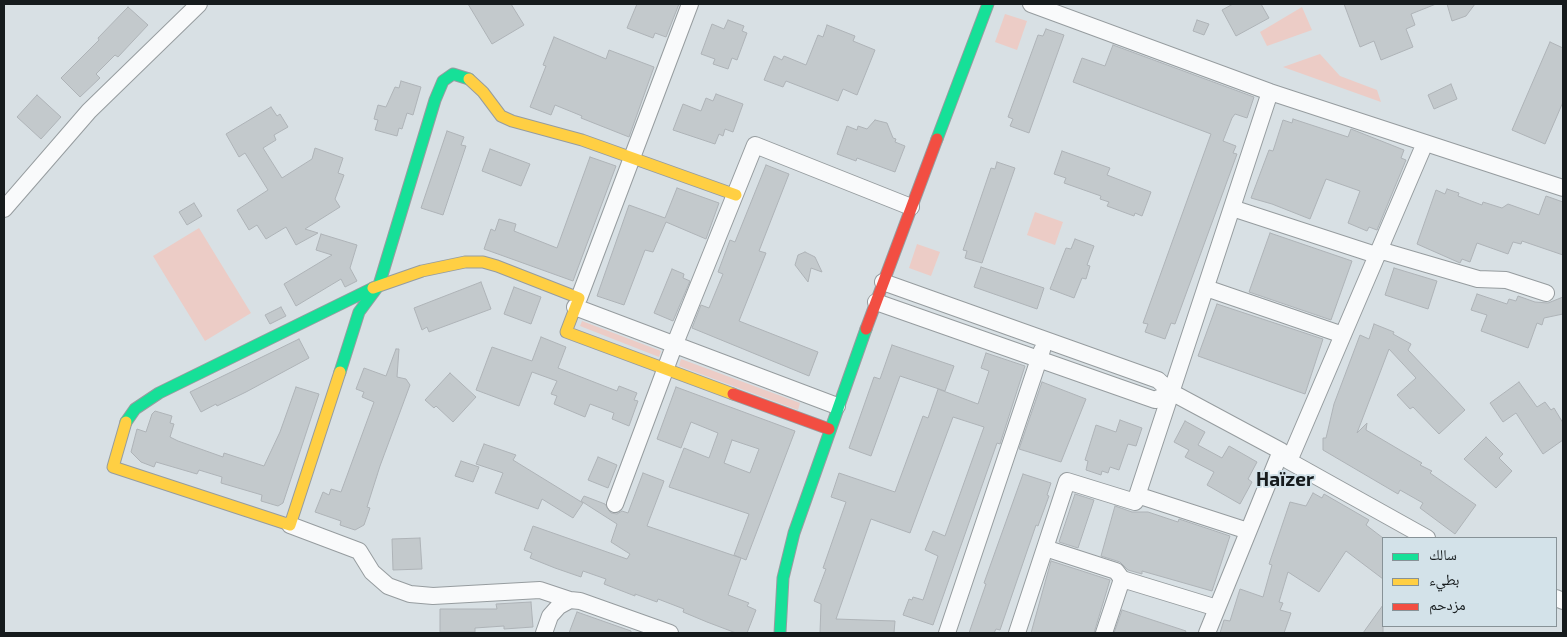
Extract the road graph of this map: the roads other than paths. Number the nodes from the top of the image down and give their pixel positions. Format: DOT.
graph roads {
  1 [pos="200,4"];
  2 [pos="690,4"];
  3 [pos="988,4"];
  4 [pos="1031,4"];
  5 [pos="1270,92"];
  6 [pos="1425,143"];
  7 [pos="634,158"];
  8 [pos="1563,188"];
  9 [pos="736,195"];
  10 [pos="911,207"];
  11 [pos="1232,208"];
  12 [pos="4,209"];
  13 [pos="1378,252"];
  14 [pos="883,282"];
  15 [pos="380,285"];
  16 [pos="1206,288"];
  17 [pos="1546,293"];
  18 [pos="876,302"];
  19 [pos="577,303"];
  20 [pos="1343,335"];
  21 [pos="1045,340"];
  22 [pos="674,346"];
  23 [pos="1038,359"];
  24 [pos="667,369"];
  25 [pos="1171,392"];
  26 [pos="838,406"];
  27 [pos="829,429"];
  28 [pos="1285,456"];
  29 [pos="1137,495"];
  30 [pos="615,504"];
  31 [pos="290,525"];
  32 [pos="1248,531"];
  33 [pos="1425,537"];
  34 [pos="1045,548"];
  35 [pos="1122,579"];
  36 [pos="570,600"];
  37 [pos="1217,608"];
  38 [pos="544,633"];
  39 [pos="670,633"];
  40 [pos="780,633"];
  41 [pos="947,633"];
  42 [pos="1017,633"];
  43 [pos="1104,633"];
  44 [pos="1207,633"];
  1 -- 12 [label="street"];
  2 -- 7 [label="street"];
  3 -- 10 [label="street"];
  4 -- 5 [label="street"];
  5 -- 6 [label="street"];
  5 -- 11 [label="street"];
  6 -- 8 [label="street"];
  6 -- 13 [label="street"];
  7 -- 9 [label="street"];
  7 -- 15 [label="street"];
  7 -- 19 [label="street"];
  9 -- 10 [label="street"];
  9 -- 22 [label="street"];
  10 -- 14 [label="street"];
  11 -- 13 [label="street"];
  11 -- 16 [label="street"];
  13 -- 17 [label="street"];
  13 -- 20 [label="street"];
  14 -- 18 [label="street"];
  14 -- 21 [label="street"];
  15 -- 19 [label="street"];
  15 -- 31 [label="street"];
  15 -- 31 [label="street"];
  16 -- 20 [label="street"];
  16 -- 25 [label="street"];
  18 -- 23 [label="street"];
  18 -- 26 [label="street"];
  19 -- 22 [label="street"];
  19 -- 24 [label="street"];
  20 -- 28 [label="street"];
  21 -- 23 [label="street"];
  21 -- 25 [label="street"];
  22 -- 24 [label="street"];
  22 -- 26 [label="street"];
  23 -- 25 [label="street"];
  23 -- 41 [label="street"];
  24 -- 27 [label="street"];
  24 -- 30 [label="street"];
  25 -- 28 [label="street"];
  25 -- 29 [label="street"];
  26 -- 27 [label="street"];
  27 -- 40 [label="street"];
  28 -- 32 [label="street"];
  28 -- 33 [label="street"];
  29 -- 32 [label="street"];
  29 -- 34 [label="street"];
  31 -- 36 [label="street"];
  32 -- 37 [label="street"];
  34 -- 35 [label="street"];
  34 -- 42 [label="street"];
  35 -- 37 [label="street"];
  35 -- 43 [label="street"];
  36 -- 38 [label="street"];
  36 -- 39 [label="street"];
  37 -- 44 [label="street"];
}
